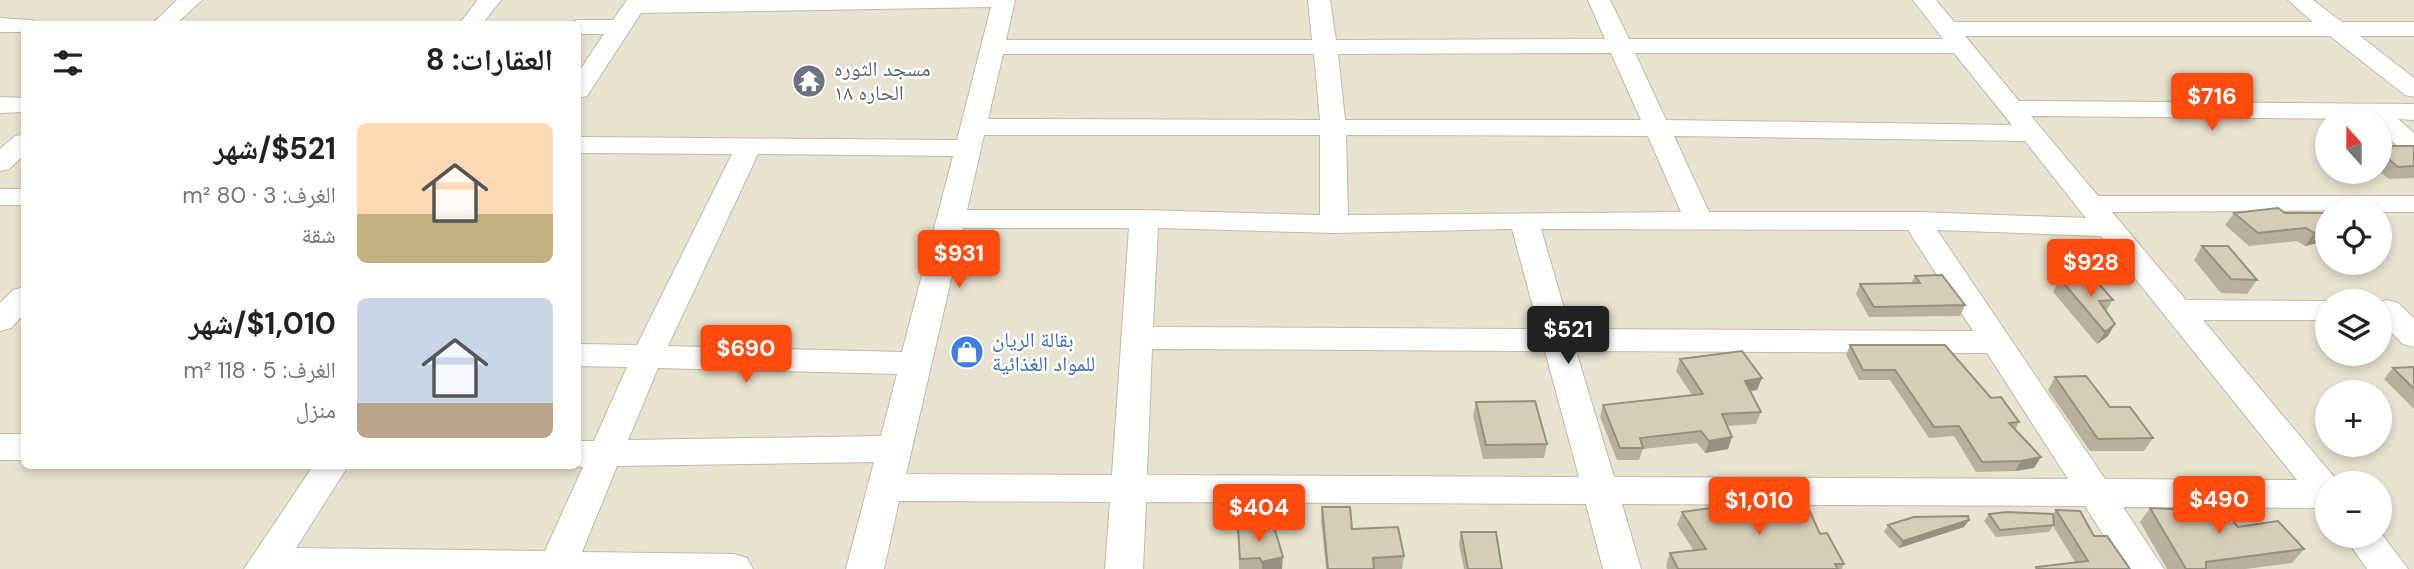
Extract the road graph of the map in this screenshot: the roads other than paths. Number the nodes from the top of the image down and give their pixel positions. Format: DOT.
graph roads {
  1 [pos="191,0"];
  2 [pos="490,0"];
  3 [pos="1004,0"];
  4 [pos="1319,0"];
  5 [pos="1599,0"];
  6 [pos="1924,0"];
  7 [pos="2300,0"];
  8 [pos="807,2"];
  9 [pos="636,3"];
  10 [pos="166,21"];
  11 [pos="472,21"];
  12 [pos="0,25"];
  13 [pos="21,25"];
  14 [pos="581,26"];
  15 [pos="620,27"];
  16 [pos="2414,29"];
  17 [pos="2337,30"];
  18 [pos="1953,37"];
  19 [pos="1619,45"];
  20 [pos="1325,46"];
  21 [pos="992,47"];
  22 [pos="581,86"];
  23 [pos="2414,90"];
  24 [pos="0,105"];
  25 [pos="21,105"];
  26 [pos="2010,108"];
  27 [pos="2315,111"];
  28 [pos="2392,112"];
  29 [pos="2414,112"];
  30 [pos="1334,127"];
  31 [pos="1657,128"];
  32 [pos="2392,128"];
  33 [pos="2030,133"];
  34 [pos="970,137"];
  35 [pos="21,145"];
  36 [pos="581,145"];
  37 [pos="749,146"];
  38 [pos="2414,146"];
  39 [pos="0,163"];
  40 [pos="0,197"];
  41 [pos="21,197"];
  42 [pos="2414,204"];
  43 [pos="2101,215"];
  44 [pos="950,219"];
  45 [pos="1144,219"];
  46 [pos="1524,220"];
  47 [pos="1699,220"];
  48 [pos="1917,221"];
  49 [pos="1334,224"];
  50 [pos="2179,310"];
  51 [pos="2315,310"];
  52 [pos="2394,310"];
  53 [pos="2414,336"];
  54 [pos="1138,338"];
  55 [pos="1558,340"];
  56 [pos="1998,342"];
  57 [pos="581,355"];
  58 [pos="647,357"];
  59 [pos="916,363"];
  60 [pos="0,446"];
  61 [pos="21,447"];
  62 [pos="895,449"];
  63 [pos="592,454"];
  64 [pos="329,469"];
  65 [pos="2315,478"];
  66 [pos="885,487"];
  67 [pos="1129,488"];
  68 [pos="1600,490"];
  69 [pos="2095,492"];
  70 [pos="2315,494"];
  71 [pos="2372,548"];
  72 [pos="265,566"];
  73 [pos="557,568"];
  74 [pos="734,569"];
  75 [pos="865,569"];
  76 [pos="1124,569"];
  77 [pos="1622,569"];
  78 [pos="2145,569"];
  79 [pos="2389,569"];
  1 -- 10 [label="street"];
  2 -- 11 [label="street"];
  3 -- 8 [label="street"];
  3 -- 21 [label="street"];
  4 -- 20 [label="street"];
  5 -- 19 [label="street"];
  6 -- 18 [label="street"];
  7 -- 17 [label="street"];
  8 -- 9 [label="street"];
  9 -- 15 [label="street"];
  12 -- 13 [label="street"];
  14 -- 15 [label="street"];
  15 -- 22 [label="street"];
  16 -- 17 [label="street"];
  17 -- 18 [label="street"];
  17 -- 23 [label="street"];
  18 -- 19 [label="street"];
  18 -- 26 [label="street"];
  19 -- 20 [label="street"];
  19 -- 31 [label="street"];
  20 -- 21 [label="street"];
  20 -- 30 [label="street"];
  21 -- 34 [label="street"];
  24 -- 25 [label="street"];
  26 -- 27 [label="street"];
  26 -- 33 [label="street"];
  28 -- 29 [label="street"];
  30 -- 31 [label="street"];
  30 -- 34 [label="street"];
  30 -- 49 [label="street"];
  31 -- 33 [label="street"];
  31 -- 47 [label="street"];
  32 -- 38 [label="street"];
  33 -- 43 [label="street"];
  34 -- 37 [label="street"];
  34 -- 44 [label="street"];
  35 -- 39 [label="street"];
  36 -- 37 [label="street"];
  37 -- 58 [label="street"];
  40 -- 41 [label="street"];
  42 -- 43 [label="street"];
  43 -- 48 [label="street"];
  43 -- 50 [label="street"];
  44 -- 45 [label="street"];
  44 -- 59 [label="street"];
  45 -- 49 [label="street"];
  45 -- 54 [label="street"];
  46 -- 47 [label="street"];
  46 -- 49 [label="street"];
  46 -- 55 [label="street"];
  47 -- 48 [label="street"];
  48 -- 56 [label="street"];
  50 -- 51 [label="street"];
  50 -- 65 [label="street"];
  52 -- 53 [label="street"];
  54 -- 55 [label="street"];
  54 -- 67 [label="street"];
  55 -- 56 [label="street"];
  55 -- 68 [label="street"];
  56 -- 69 [label="street"];
  57 -- 58 [label="street"];
  58 -- 59 [label="street"];
  58 -- 63 [label="street"];
  59 -- 62 [label="street"];
  60 -- 61 [label="street"];
  62 -- 63 [label="street"];
  62 -- 66 [label="street"];
  63 -- 73 [label="street"];
  64 -- 72 [label="street"];
  66 -- 67 [label="street"];
  66 -- 75 [label="street"];
  67 -- 68 [label="street"];
  67 -- 76 [label="street"];
  68 -- 69 [label="street"];
  68 -- 77 [label="street"];
  69 -- 70 [label="street"];
  69 -- 78 [label="street"];
  71 -- 79 [label="street"];
  72 -- 73 [label="street"];
  73 -- 74 [label="street"];
}
